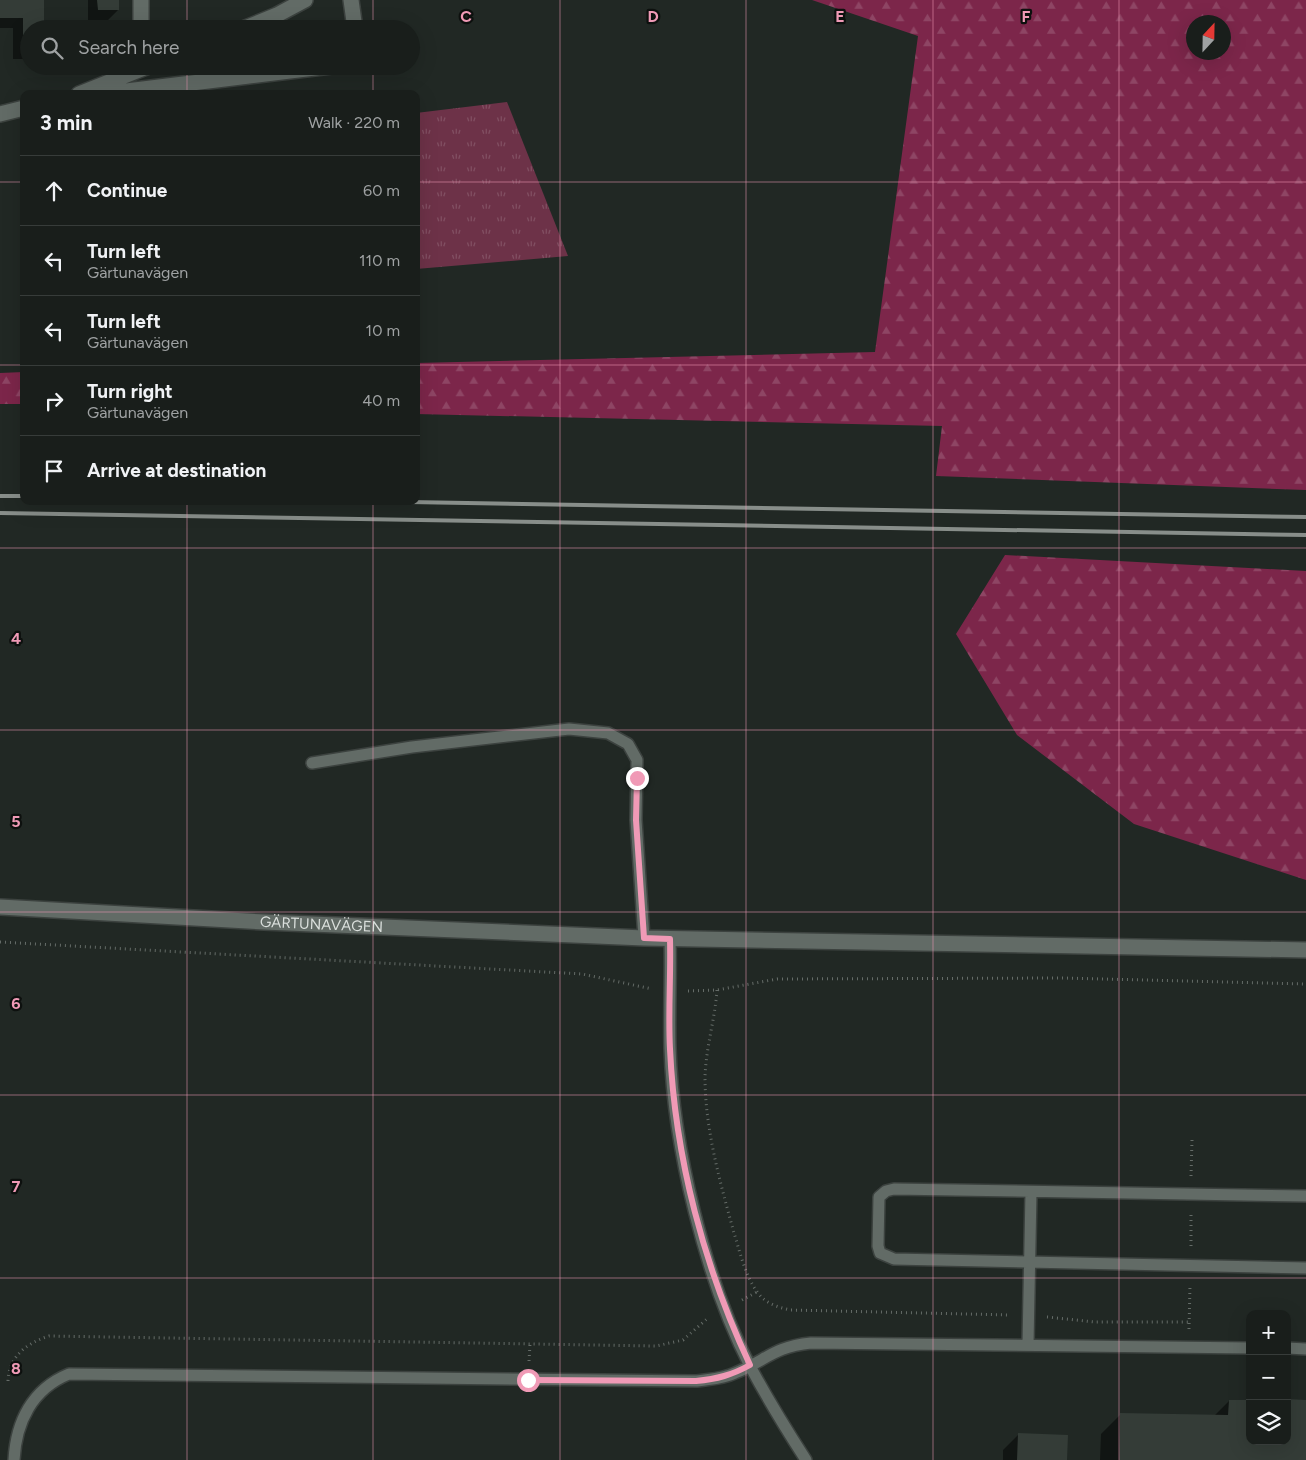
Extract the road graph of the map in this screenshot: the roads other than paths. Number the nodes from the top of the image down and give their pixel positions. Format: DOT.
graph roads {
  1 [pos="141,0"];
  2 [pos="305,0"];
  3 [pos="351,0"];
  4 [pos="141,20"];
  5 [pos="281,20"];
  6 [pos="354,20"];
  7 [pos="125,75"];
  8 [pos="252,75"];
  9 [pos="89,90"];
  10 [pos="134,90"];
  11 [pos="20,109"];
  12 [pos="0,114"];
  13 [pos="312,763"];
  14 [pos="0,907"];
  15 [pos="644,938"];
  16 [pos="670,939"];
  17 [pos="1306,950"];
  18 [pos="1032,1192"];
  19 [pos="1306,1196"];
  20 [pos="1030,1262"];
  21 [pos="1306,1268"];
  22 [pos="1028,1344"];
  23 [pos="1246,1348"];
  24 [pos="1291,1348"];
  25 [pos="1306,1348"];
  26 [pos="750,1365"];
  27 [pos="14,1460"];
  28 [pos="806,1460"];
  1 -- 4 [label="street"];
  2 -- 5 [label="street"];
  3 -- 6 [label="street"];
  7 -- 9 [label="street"];
  8 -- 10 [label="street"];
  11 -- 12 [label="street"];
  13 -- 15 [label="lane"];
  14 -- 15 [label="street, GÄRTUNAVÄGEN"];
  15 -- 16 [label="street, GÄRTUNAVÄGEN"];
  16 -- 17 [label="street, GÄRTUNAVÄGEN"];
  16 -- 26 [label="lane"];
  18 -- 19 [label="lane"];
  18 -- 20 [label="lane"];
  18 -- 20 [label="lane"];
  20 -- 21 [label="lane"];
  20 -- 22 [label="lane"];
  22 -- 23 [label="lane"];
  22 -- 26 [label="lane"];
  24 -- 25 [label="lane"];
  26 -- 27 [label="lane"];
  26 -- 28 [label="lane"];
}
